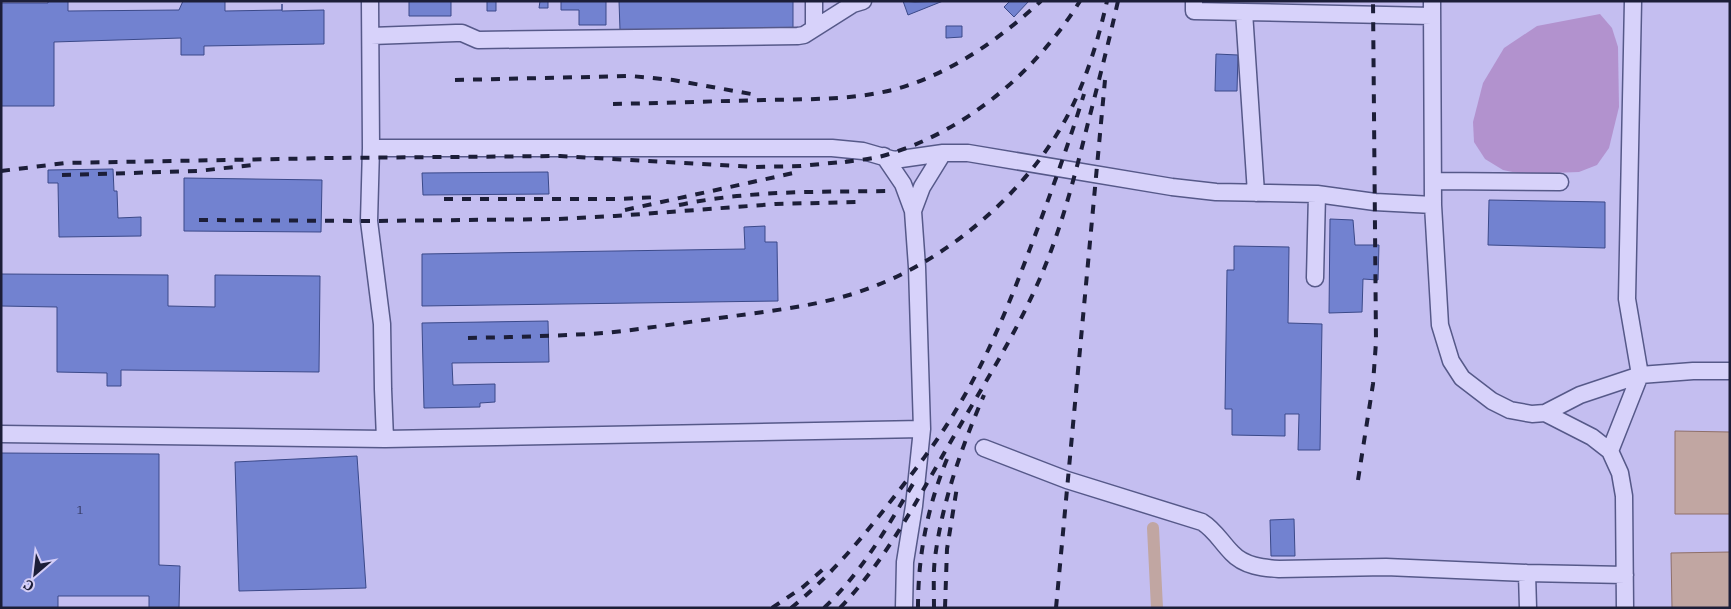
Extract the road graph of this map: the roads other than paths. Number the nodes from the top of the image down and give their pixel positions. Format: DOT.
graph roads {
  1 [pos="370,1"];
  2 [pos="814,1"];
  3 [pos="863,1"];
  4 [pos="1194,1"];
  5 [pos="1633,1"];
  6 [pos="1432,8"];
  7 [pos="1244,12"];
  8 [pos="814,27"];
  9 [pos="371,36"];
  10 [pos="371,148"];
  11 [pos="943,153"];
  12 [pos="884,156"];
  13 [pos="1434,181"];
  14 [pos="1560,182"];
  15 [pos="1256,193"];
  16 [pos="1317,194"];
  17 [pos="1433,205"];
  18 [pos="913,211"];
  19 [pos="1314,278"];
  20 [pos="1730,371"];
  21 [pos="1640,375"];
  22 [pos="1545,413"];
  23 [pos="922,429"];
  24 [pos="1,434"];
  25 [pos="385,439"];
  26 [pos="984,448"];
  27 [pos="1610,450"];
  28 [pos="1527,574"];
  29 [pos="1625,575"];
  30 [pos="904,608"];
  31 [pos="1528,608"];
  32 [pos="1625,608"];
  1 -- 9 [label="lane"];
  2 -- 8 [label="lane"];
  3 -- 8 [label="lane"];
  4 -- 7 [label="lane"];
  5 -- 21 [label="lane"];
  6 -- 7 [label="lane"];
  6 -- 13 [label="lane"];
  7 -- 15 [label="lane"];
  8 -- 9 [label="lane"];
  9 -- 10 [label="lane"];
  10 -- 12 [label="lane"];
  10 -- 25 [label="lane"];
  11 -- 12 [label="lane"];
  11 -- 15 [label="lane"];
  11 -- 18 [label="lane"];
  12 -- 18 [label="lane"];
  13 -- 14 [label="lane"];
  13 -- 17 [label="lane"];
  15 -- 16 [label="lane"];
  16 -- 17 [label="lane"];
  16 -- 19 [label="lane"];
  17 -- 22 [label="lane"];
  18 -- 23 [label="lane"];
  20 -- 21 [label="lane"];
  21 -- 22 [label="lane"];
  21 -- 27 [label="lane"];
  22 -- 27 [label="lane"];
  23 -- 25 [label="lane"];
  23 -- 30 [label="lane"];
  24 -- 25 [label="lane"];
  26 -- 28 [label="lane"];
  27 -- 29 [label="lane"];
  28 -- 29 [label="lane"];
  28 -- 31 [label="lane"];
  29 -- 32 [label="lane"];
}
